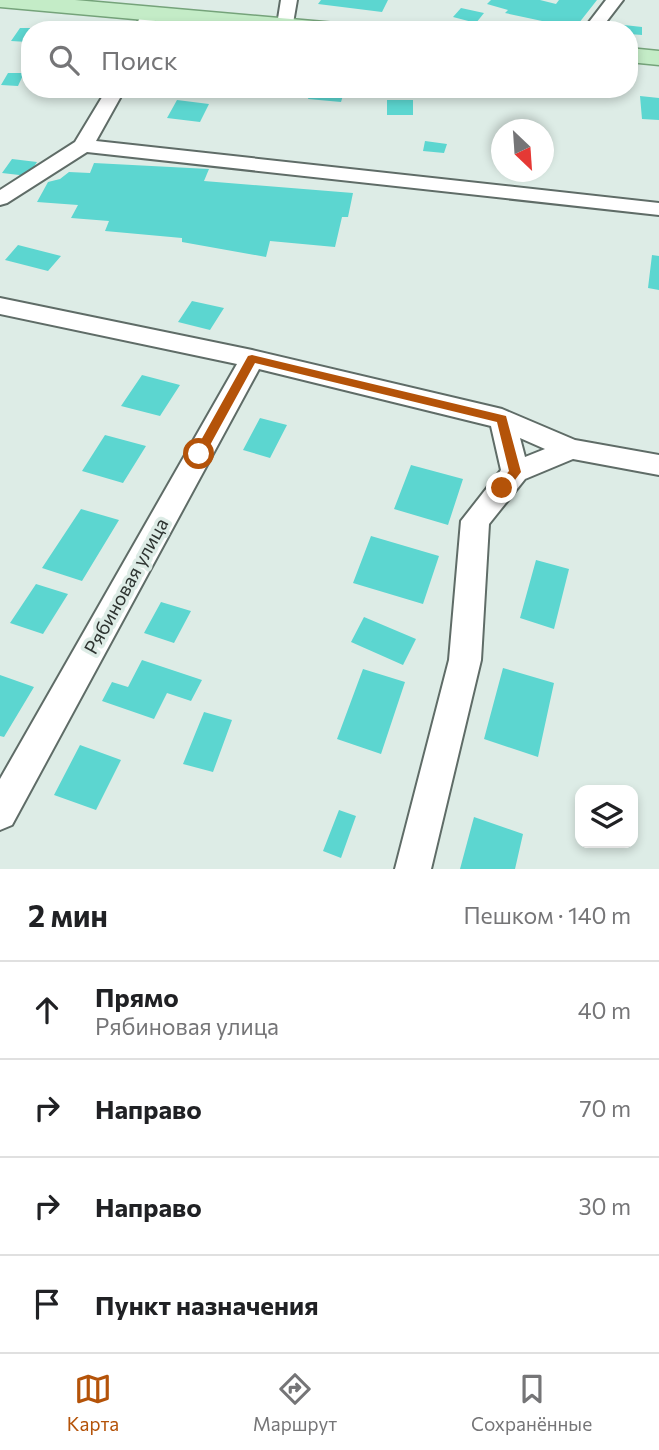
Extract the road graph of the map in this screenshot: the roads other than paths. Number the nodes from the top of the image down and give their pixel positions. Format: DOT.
graph roads {
  1 [pos="0,0"];
  2 [pos="289,0"];
  3 [pos="615,0"];
  4 [pos="139,21"];
  5 [pos="286,21"];
  6 [pos="598,21"];
  7 [pos="638,56"];
  8 [pos="659,58"];
  9 [pos="111,98"];
  10 [pos="83,146"];
  11 [pos="0,199"];
  12 [pos="659,209"];
  13 [pos="0,306"];
  14 [pos="252,359"];
  15 [pos="502,419"];
  16 [pos="571,449"];
  17 [pos="659,465"];
  18 [pos="515,472"];
  19 [pos="0,813"];
  20 [pos="413,869"];
  1 -- 4 [label="main road"];
  2 -- 5 [label="street"];
  3 -- 6 [label="street"];
  7 -- 8 [label="main road"];
  9 -- 10 [label="street"];
  10 -- 11 [label="street"];
  10 -- 12 [label="street"];
  13 -- 14 [label="street"];
  14 -- 15 [label="street"];
  14 -- 19 [label="street, Рябиновая улица"];
  15 -- 16 [label="street"];
  15 -- 18 [label="street"];
  16 -- 17 [label="street"];
  16 -- 18 [label="street"];
  18 -- 20 [label="street"];
}
